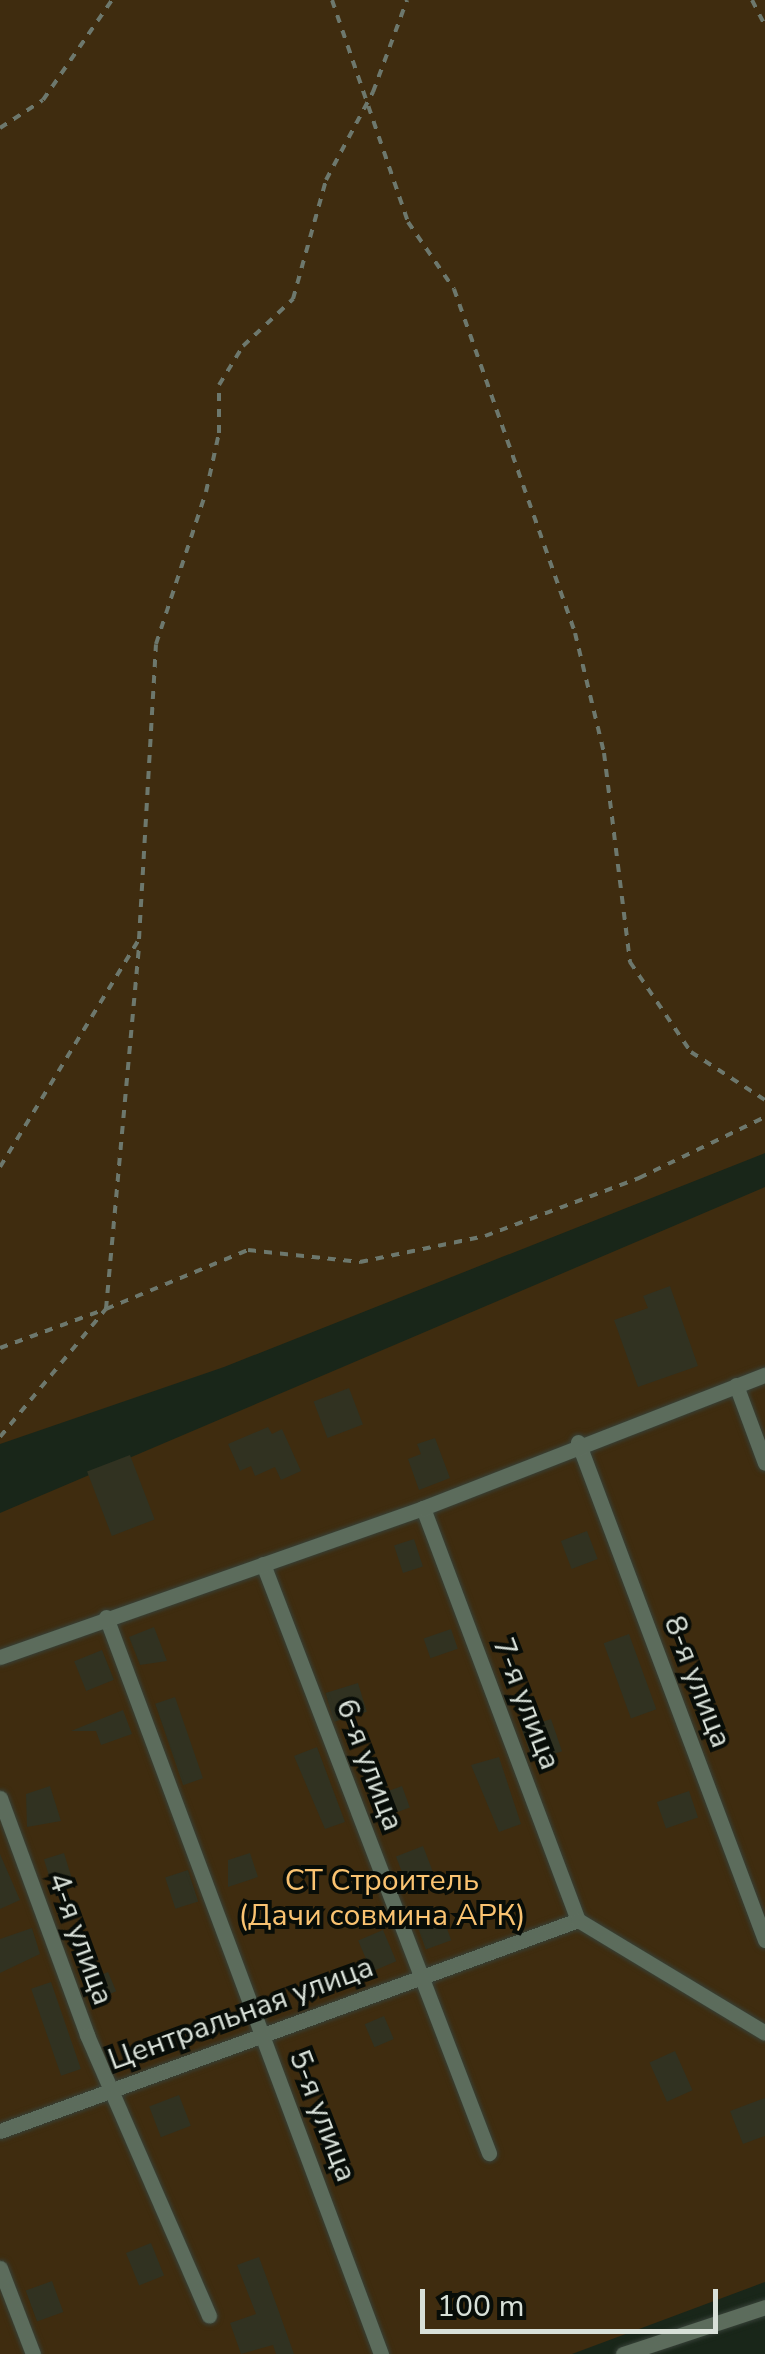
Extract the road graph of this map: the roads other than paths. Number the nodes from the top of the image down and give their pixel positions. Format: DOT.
graph roads {
  1 [pos="765,1374"];
  2 [pos="736,1385"];
  3 [pos="578,1442"];
  4 [pos="765,1464"];
  5 [pos="422,1508"];
  6 [pos="264,1564"];
  7 [pos="106,1617"];
  8 [pos="0,1657"];
  9 [pos="0,1798"];
  10 [pos="578,1920"];
  11 [pos="765,1940"];
  12 [pos="421,1977"];
  13 [pos="765,2033"];
  14 [pos="262,2035"];
  15 [pos="115,2090"];
  16 [pos="0,2132"];
  17 [pos="489,2153"];
  18 [pos="0,2268"];
  19 [pos="765,2307"];
  20 [pos="209,2316"];
  21 [pos="33,2354"];
  22 [pos="382,2354"];
  23 [pos="623,2354"];
  1 -- 2 [label="street"];
  2 -- 3 [label="street"];
  2 -- 4 [label="street"];
  3 -- 5 [label="street"];
  3 -- 11 [label="street, 8-я улица"];
  5 -- 6 [label="street"];
  5 -- 10 [label="street, 7-я улица"];
  6 -- 7 [label="street"];
  6 -- 12 [label="street, 6-я улица"];
  7 -- 8 [label="street"];
  7 -- 14 [label="street, 5-я улица"];
  9 -- 15 [label="street, 4-я улица"];
  10 -- 12 [label="street, Центральная улица"];
  10 -- 13 [label="street"];
  12 -- 14 [label="street, Центральная улица"];
  12 -- 17 [label="street, 6-я улица"];
  14 -- 15 [label="street, Центральная улица"];
  14 -- 22 [label="street, 5-я улица"];
  15 -- 16 [label="street, Центральная улица"];
  15 -- 20 [label="street, 4-я улица"];
  18 -- 21 [label="street"];
  19 -- 23 [label="street"];
}
